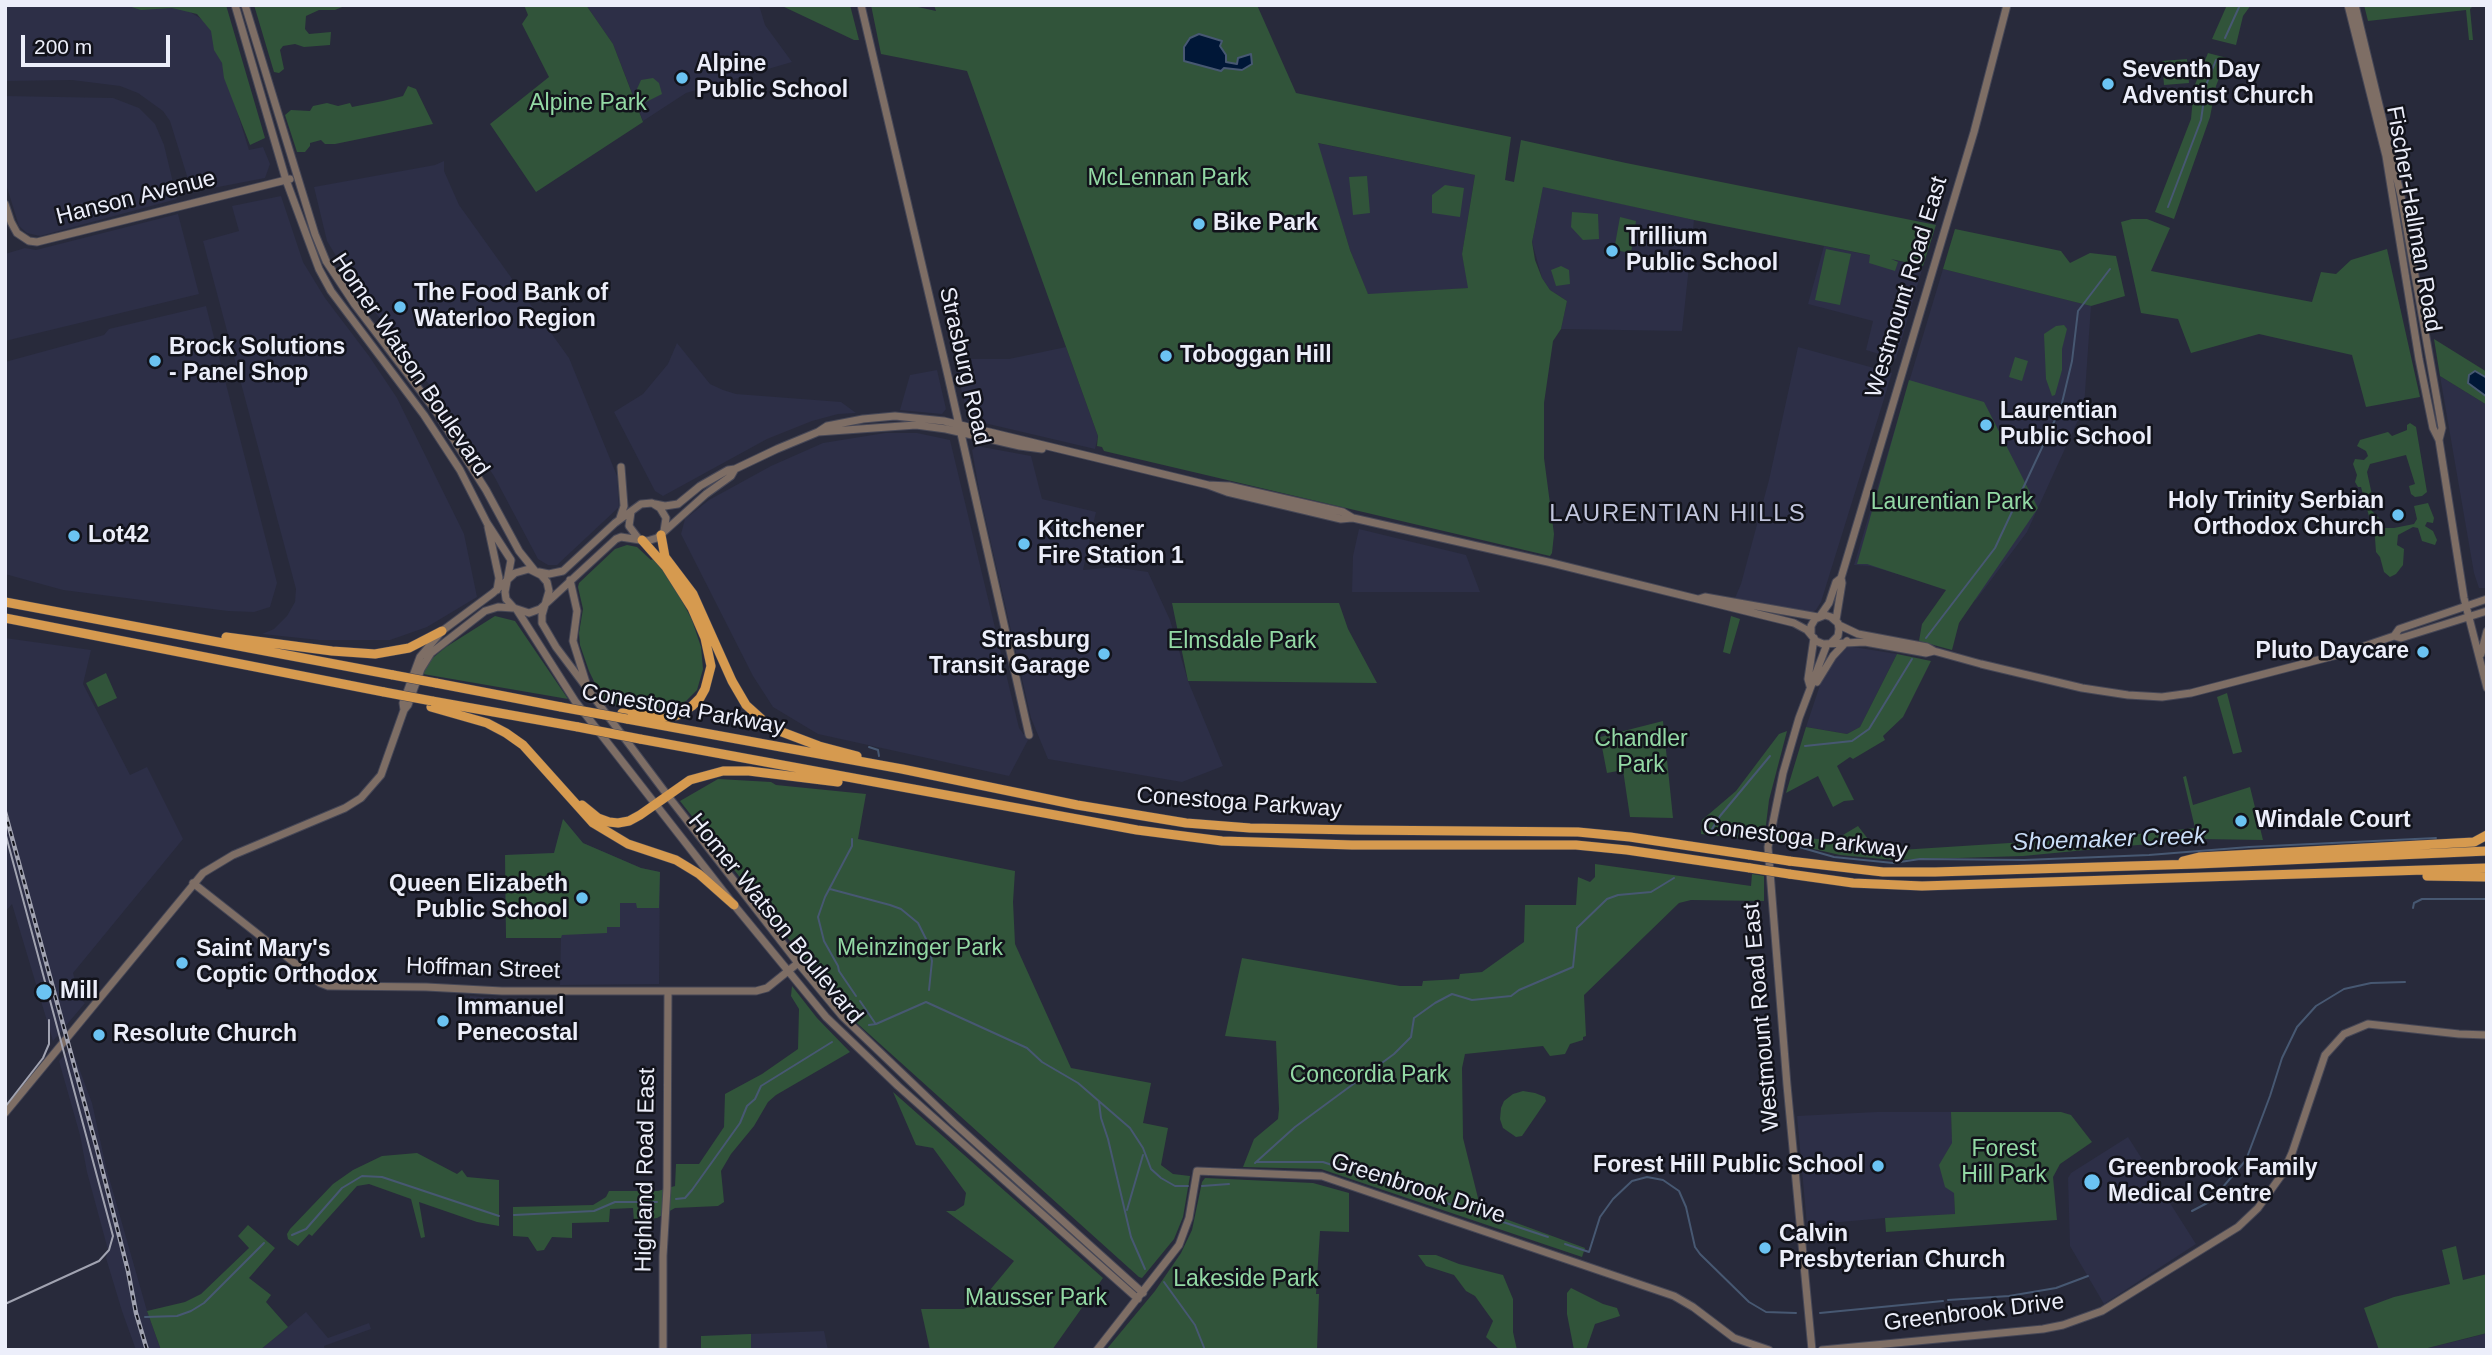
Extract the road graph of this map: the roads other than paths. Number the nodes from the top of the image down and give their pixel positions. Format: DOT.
graph roads {
  1 [pos="235,5"];
  2 [pos="245,5"];
  3 [pos="861,5"];
  4 [pos="2007,5"];
  5 [pos="2348,5"];
  6 [pos="2355,5"];
  7 [pos="298,178"];
  8 [pos="286,180"];
  9 [pos="5,204"];
  10 [pos="960,429"];
  11 [pos="2439,440"];
  12 [pos="621,467"];
  13 [pos="735,469"];
  14 [pos="655,505"];
  15 [pos="633,509"];
  16 [pos="619,520"];
  17 [pos="487,523"];
  18 [pos="662,533"];
  19 [pos="641,539"];
  20 [pos="537,572"];
  21 [pos="1841,578"];
  22 [pos="508,580"];
  23 [pos="570,580"];
  24 [pos="497,590"];
  25 [pos="1699,599"];
  26 [pos="2487,599"];
  27 [pos="5,603"];
  28 [pos="544,604"];
  29 [pos="2466,606"];
  30 [pos="515,609"];
  31 [pos="2487,611"];
  32 [pos="1819,617"];
  33 [pos="2469,617"];
  34 [pos="5,618"];
  35 [pos="1837,620"];
  36 [pos="442,631"];
  37 [pos="2487,631"];
  38 [pos="1813,636"];
  39 [pos="2394,636"];
  40 [pos="197,637"];
  41 [pos="1847,641"];
  42 [pos="1830,643"];
  43 [pos="1934,651"];
  44 [pos="2480,658"];
  45 [pos="2487,688"];
  46 [pos="1809,690"];
  47 [pos="589,693"];
  48 [pos="432,704"];
  49 [pos="404,710"];
  50 [pos="624,716"];
  51 [pos="1029,735"];
  52 [pos="902,769"];
  53 [pos="880,784"];
  54 [pos="562,788"];
  55 [pos="670,799"];
  56 [pos="656,803"];
  57 [pos="2487,835"];
  58 [pos="2485,850"];
  59 [pos="2165,865"];
  60 [pos="2487,869"];
  61 [pos="2388,872"];
  62 [pos="2487,877"];
  63 [pos="193,883"];
  64 [pos="734,905"];
  65 [pos="798,962"];
  66 [pos="788,971"];
  67 [pos="668,992"];
  68 [pos="2487,1035"];
  69 [pos="5,1113"];
  70 [pos="1141,1296"];
  71 [pos="663,1350"];
  72 [pos="1097,1350"];
  73 [pos="1769,1350"];
  74 [pos="1812,1350"];
  75 [pos="1822,1350"];
  1 -- 8 [label="main road, Homer Watson Boulevard"];
  2 -- 7 [label="main road, Homer Watson Boulevard"];
  3 -- 10 [label="main road, Strasburg Road"];
  4 -- 21 [label="main road, Westmount Road East"];
  5 -- 11 [label="main road, Fischer-Hallman Road"];
  6 -- 11 [label="main road, Fischer-Hallman Road"];
  7 -- 8 [label="main road, Hanson Avenue"];
  7 -- 20 [label="main road, Homer Watson Boulevard"];
  8 -- 9 [label="main road, Hanson Avenue"];
  8 -- 17 [label="main road, Homer Watson Boulevard"];
  10 -- 13 [label="main road"];
  10 -- 25 [label="main road"];
  10 -- 51 [label="main road, Strasburg Road"];
  11 -- 29 [label="main road, Fischer-Hallman Road"];
  12 -- 16 [label="main road"];
  13 -- 14 [label="main road"];
  13 -- 18 [label="main road"];
  14 -- 15 [label="main road"];
  14 -- 18 [label="main road"];
  15 -- 16 [label="main road"];
  15 -- 19 [label="main road"];
  16 -- 20 [label="main road"];
  17 -- 22 [label="main road, Homer Watson Boulevard"];
  17 -- 24 [label="main road"];
  18 -- 19 [label="main road"];
  18 -- 52 [label="highway"];
  19 -- 23 [label="main road"];
  19 -- 50 [label="highway"];
  20 -- 22 [label="main road"];
  20 -- 28 [label="main road"];
  21 -- 32 [label="main road"];
  21 -- 35 [label="main road"];
  22 -- 24 [label="main road"];
  22 -- 30 [label="main road"];
  23 -- 28 [label="main road"];
  23 -- 47 [label="main road"];
  24 -- 36 [label="main road"];
  25 -- 32 [label="main road"];
  25 -- 38 [label="main road"];
  26 -- 29 [label="main road"];
  27 -- 40 [label="highway, Conestoga Parkway"];
  28 -- 30 [label="main road"];
  28 -- 47 [label="main road, Homer Watson Boulevard"];
  29 -- 33 [label="main road, Fischer-Hallman Road"];
  29 -- 39 [label="main road"];
  30 -- 49 [label="main road"];
  30 -- 56 [label="main road, Homer Watson Boulevard"];
  31 -- 33 [label="main road"];
  32 -- 35 [label="main road"];
  32 -- 38 [label="main road"];
  33 -- 39 [label="main road"];
  33 -- 44 [label="main road, Fischer-Hallman Road"];
  34 -- 48 [label="highway, Conestoga Parkway, bridge"];
  35 -- 42 [label="main road"];
  35 -- 43 [label="main road"];
  36 -- 40 [label="highway"];
  36 -- 49 [label="main road"];
  37 -- 44 [label="main road"];
  38 -- 42 [label="main road"];
  38 -- 46 [label="main road"];
  39 -- 43 [label="main road"];
  40 -- 50 [label="highway, Conestoga Parkway, bridge"];
  41 -- 42 [label="main road"];
  41 -- 43 [label="main road"];
  41 -- 46 [label="main road"];
  42 -- 46 [label="main road"];
  44 -- 45 [label="main road, Fischer-Hallman Road"];
  46 -- 74 [label="main road, Westmount Road East"];
  47 -- 55 [label="main road, Homer Watson Boulevard"];
  48 -- 53 [label="highway, Conestoga Parkway, bridge"];
  48 -- 54 [label="highway"];
  49 -- 63 [label="main road"];
  50 -- 52 [label="highway, Conestoga Parkway"];
  52 -- 59 [label="highway, Conestoga Parkway, bridge"];
  53 -- 55 [label="highway"];
  53 -- 61 [label="highway, Conestoga Parkway, bridge"];
  54 -- 56 [label="highway"];
  54 -- 64 [label="highway"];
  55 -- 56 [label="highway"];
  55 -- 65 [label="main road, Homer Watson Boulevard"];
  56 -- 64 [label="main road, Homer Watson Boulevard"];
  57 -- 59 [label="highway"];
  58 -- 59 [label="highway, Conestoga Parkway"];
  60 -- 61 [label="highway, Conestoga Parkway"];
  61 -- 62 [label="highway"];
  63 -- 67 [label="main road, Hoffman Street"];
  63 -- 69 [label="main road"];
  64 -- 66 [label="main road, Homer Watson Boulevard"];
  65 -- 66 [label="main road, Hoffman Street"];
  65 -- 70 [label="main road, Homer Watson Boulevard"];
  66 -- 67 [label="main road, Hoffman Street"];
  66 -- 70 [label="main road, Homer Watson Boulevard"];
  67 -- 71 [label="main road, Highland Road East"];
  68 -- 75 [label="main road, Greenbrook Drive"];
  70 -- 72 [label="main road"];
  70 -- 73 [label="main road, Greenbrook Drive"];
}
